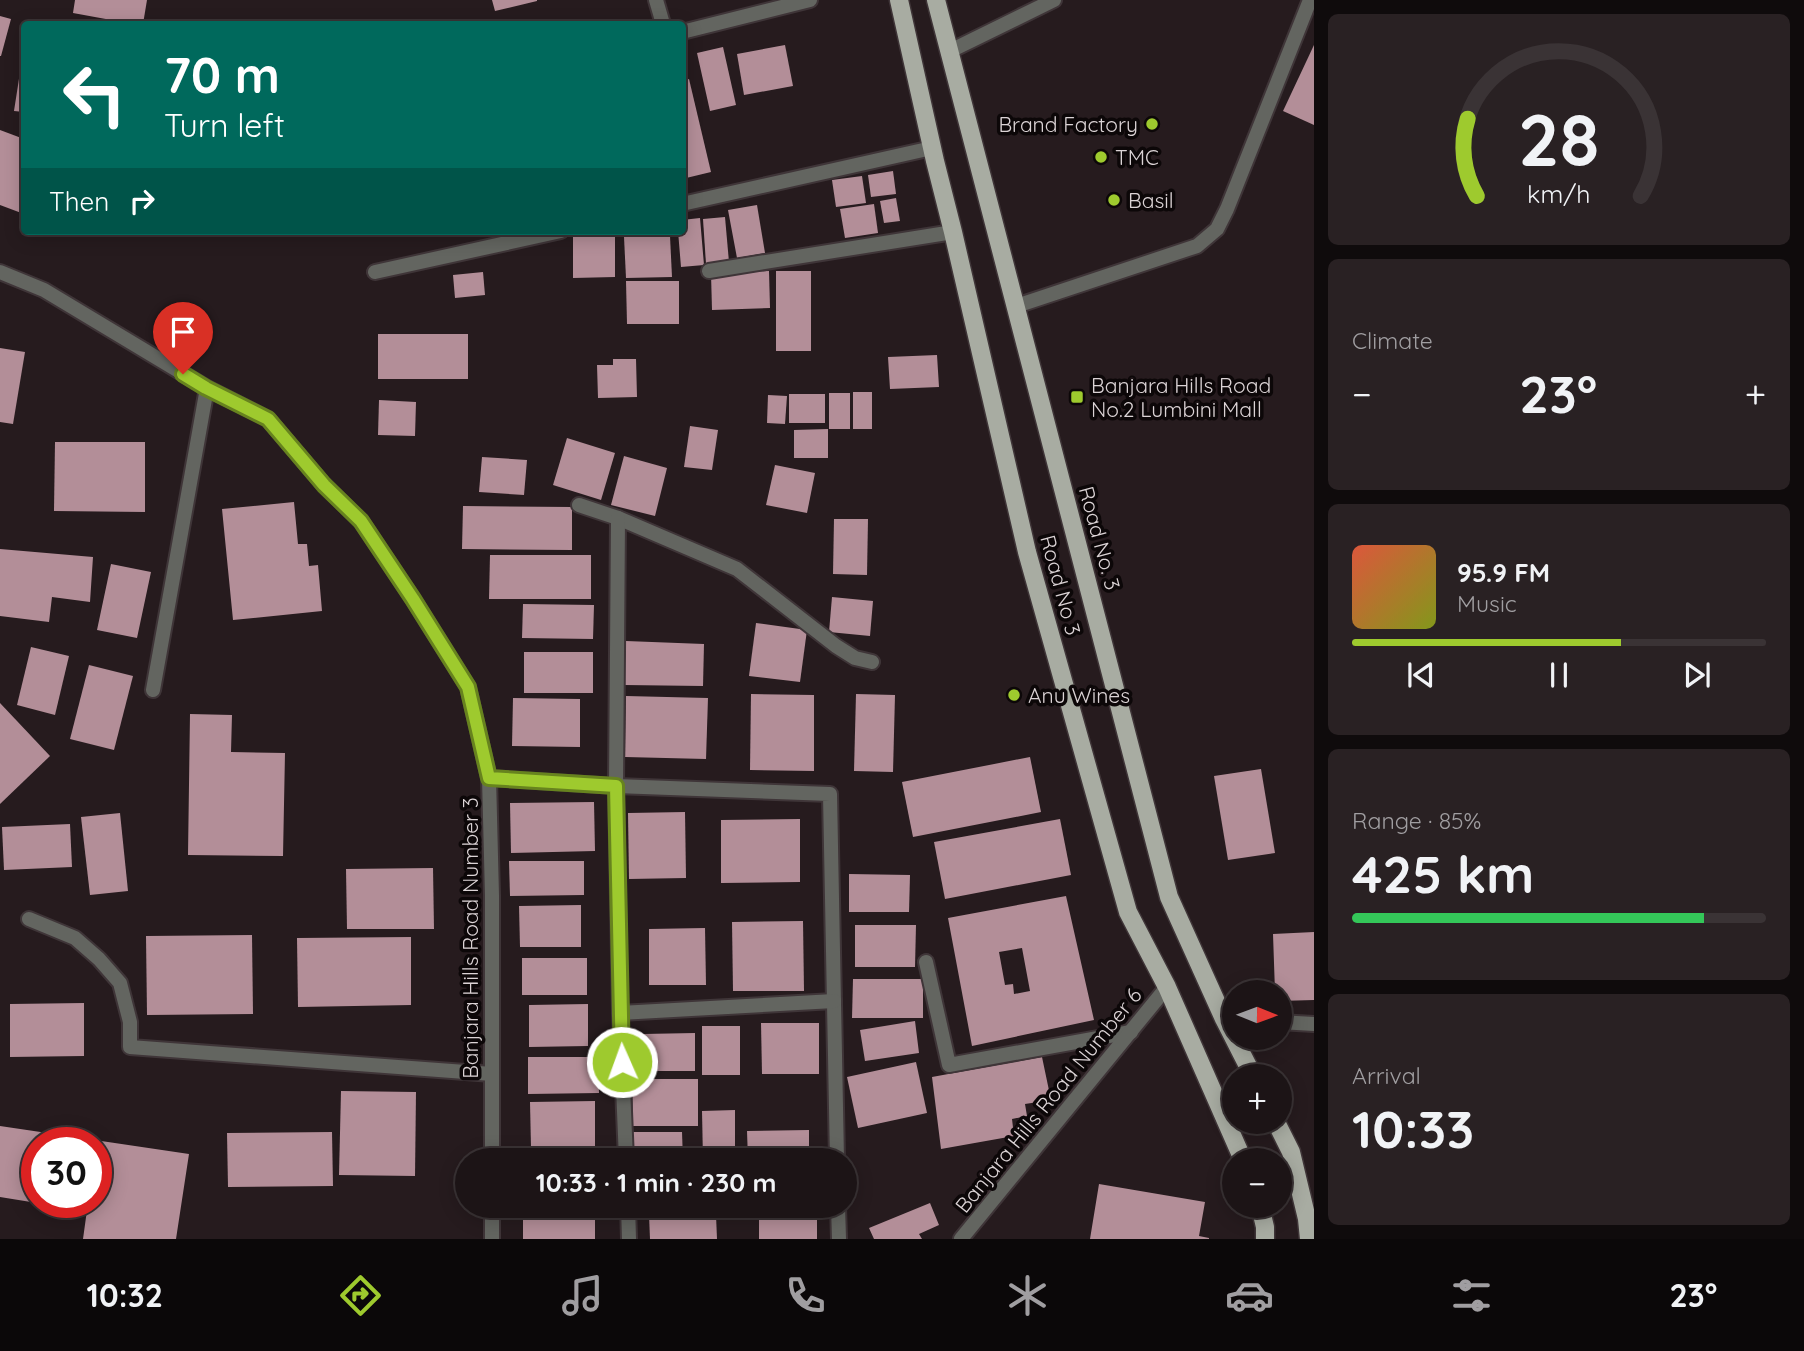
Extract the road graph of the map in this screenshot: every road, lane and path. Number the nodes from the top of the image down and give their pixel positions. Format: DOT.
graph roads {
  1 [pos="656,0"];
  2 [pos="810,0"];
  3 [pos="899,0"];
  4 [pos="936,0"];
  5 [pos="1054,0"];
  6 [pos="1310,0"];
  7 [pos="662,21"];
  8 [pos="686,31"];
  9 [pos="950,51"];
  10 [pos="932,148"];
  11 [pos="686,203"];
  12 [pos="953,232"];
  13 [pos="543,235"];
  14 [pos="709,271"];
  15 [pos="0,272"];
  16 [pos="375,272"];
  17 [pos="1016,306"];
  18 [pos="206,388"];
  19 [pos="579,505"];
  20 [pos="618,518"];
  21 [pos="872,662"];
  22 [pos="153,690"];
  23 [pos="489,778"];
  24 [pos="616,786"];
  25 [pos="29,919"];
  26 [pos="926,962"];
  27 [pos="1167,987"];
  28 [pos="834,1001"];
  29 [pos="1222,1005"];
  30 [pos="620,1013"];
  31 [pos="1292,1023"];
  32 [pos="1314,1024"];
  33 [pos="1131,1032"];
  34 [pos="492,1073"];
  35 [pos="1282,1134"];
  36 [pos="492,1148"];
  37 [pos="626,1148"];
  38 [pos="837,1148"];
  39 [pos="1238,1148"];
  40 [pos="492,1218"];
  41 [pos="628,1218"];
  42 [pos="838,1218"];
  43 [pos="1263,1218"];
  44 [pos="492,1239"];
  45 [pos="629,1239"];
  46 [pos="839,1239"];
  47 [pos="961,1239"];
  48 [pos="1265,1239"];
  49 [pos="1309,1239"];
  1 -- 7 [label="street"];
  2 -- 8 [label="street"];
  3 -- 10 [label="main road, Road No 3"];
  4 -- 9 [label="main road, Road No. 3"];
  5 -- 9 [label="street"];
  6 -- 17 [label="street"];
  9 -- 17 [label="main road, Road No. 3"];
  10 -- 11 [label="street"];
  10 -- 12 [label="main road, Road No 3"];
  12 -- 14 [label="street"];
  12 -- 27 [label="main road, Road No 3"];
  13 -- 16 [label="street"];
  15 -- 18 [label="street, Banjara Hills Road Number 3"];
  17 -- 29 [label="main road, Road No. 3"];
  18 -- 22 [label="street"];
  18 -- 23 [label="street, Banjara Hills Road Number 3"];
  19 -- 20 [label="street"];
  20 -- 21 [label="street"];
  20 -- 24 [label="street"];
  23 -- 24 [label="street"];
  23 -- 34 [label="street, Banjara Hills Road Number 3"];
  24 -- 28 [label="street"];
  24 -- 30 [label="street"];
  25 -- 34 [label="street"];
  26 -- 33 [label="street"];
  27 -- 33 [label="street, Banjara Hills Road Number 6"];
  27 -- 39 [label="main road, Road No 3"];
  28 -- 30 [label="street"];
  28 -- 38 [label="street"];
  30 -- 37 [label="street"];
  31 -- 32 [label="street"];
  33 -- 47 [label="street, Banjara Hills Road Number 6"];
  34 -- 36 [label="street, Banjara Hills Road Number 3"];
  35 -- 49 [label="main road"];
  40 -- 44 [label="street"];
  41 -- 45 [label="street"];
  42 -- 46 [label="street"];
  43 -- 48 [label="main road"];
}
